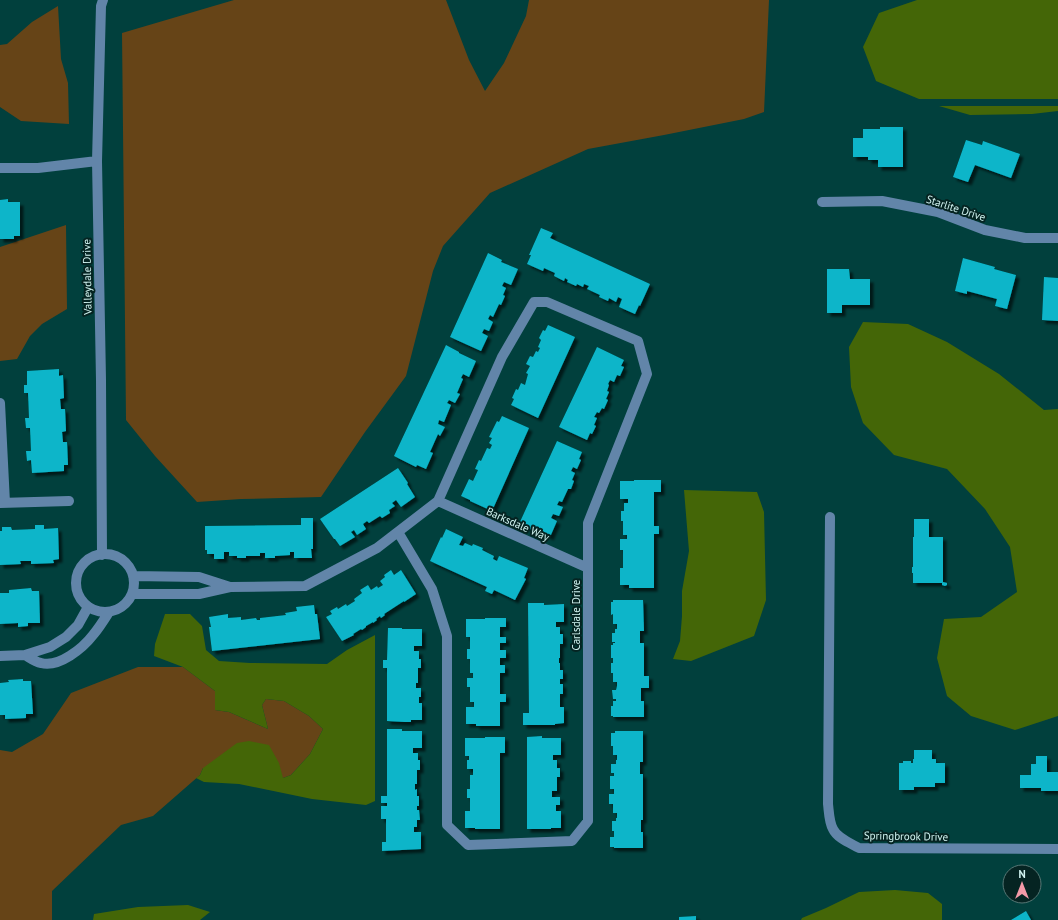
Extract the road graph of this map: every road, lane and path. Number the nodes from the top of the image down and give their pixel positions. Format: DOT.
graph roads {
  1 [pos="103,0"];
  2 [pos="97,161"];
  3 [pos="0,168"];
  4 [pos="822,202"];
  5 [pos="1058,238"];
  6 [pos="0,403"];
  7 [pos="69,501"];
  8 [pos="438,501"];
  9 [pos="3,503"];
  10 [pos="830,517"];
  11 [pos="398,532"];
  12 [pos="102,555"];
  13 [pos="588,568"];
  14 [pos="133,576"];
  15 [pos="180,577"];
  16 [pos="230,587"];
  17 [pos="132,594"];
  18 [pos="179,594"];
  19 [pos="88,607"];
  20 [pos="109,612"];
  21 [pos="61,640"];
  22 [pos="25,655"];
  23 [pos="70,655"];
  24 [pos="0,656"];
  25 [pos="1058,849"];
  1 -- 2 [label="street, Valleydale Drive"];
  2 -- 3 [label="street"];
  2 -- 12 [label="street, Valleydale Drive"];
  4 -- 5 [label="street, Starlite Drive"];
  6 -- 9 [label="street"];
  7 -- 9 [label="street"];
  8 -- 11 [label="street, Carlsdale Drive"];
  8 -- 13 [label="street, Barksdale Way"];
  8 -- 13 [label="street, Carlsdale Drive"];
  10 -- 25 [label="street, Springbrook Drive"];
  11 -- 13 [label="street, Carlsdale Drive"];
  11 -- 16 [label="street, Carlsdale Drive"];
  12 -- 14 [label="street"];
  12 -- 19 [label="street"];
  14 -- 15 [label="street, Carlsdale Drive"];
  14 -- 17 [label="street"];
  15 -- 16 [label="street, Carlsdale Drive"];
  15 -- 18 [label="street"];
  16 -- 18 [label="street, Carlsdale Drive"];
  17 -- 18 [label="street, Carlsdale Drive"];
  17 -- 20 [label="street"];
  19 -- 20 [label="street"];
  19 -- 21 [label="street"];
  20 -- 23 [label="street"];
  21 -- 22 [label="street"];
  21 -- 23 [label="street"];
  22 -- 23 [label="street"];
  22 -- 24 [label="street"];
}
